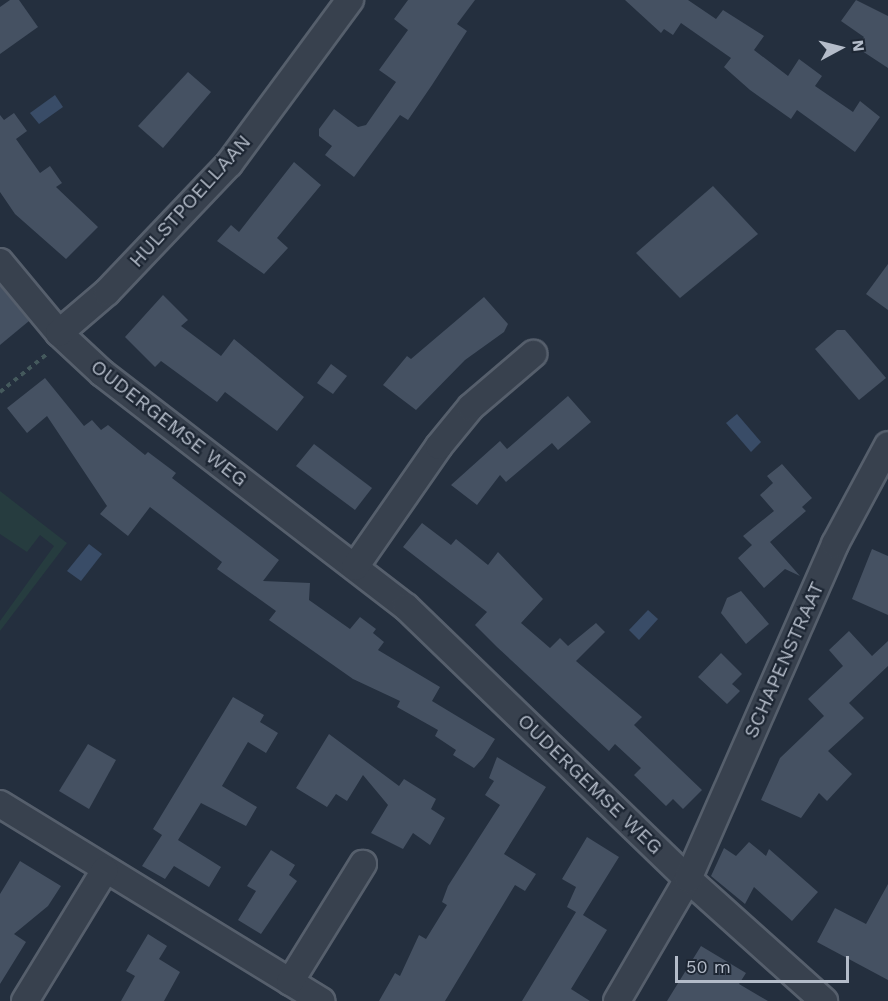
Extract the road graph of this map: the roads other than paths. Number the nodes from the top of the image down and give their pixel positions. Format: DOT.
graph roads {
  1 [pos="350,0"];
  2 [pos="0,262"];
  3 [pos="59,333"];
  4 [pos="533,354"];
  5 [pos="888,445"];
  6 [pos="355,567"];
  7 [pos="0,804"];
  8 [pos="363,864"];
  9 [pos="105,870"];
  10 [pos="688,879"];
  11 [pos="290,981"];
  12 [pos="26,1001"];
  13 [pos="321,1001"];
  14 [pos="617,1001"];
  15 [pos="824,1001"];
  1 -- 3 [label="street, HULSTPOELLAAN"];
  2 -- 3 [label="street, OUDERGEMSE WEG"];
  3 -- 6 [label="street, OUDERGEMSE WEG"];
  4 -- 6 [label="street"];
  5 -- 10 [label="street, SCHAPENSTRAAT"];
  6 -- 10 [label="street, OUDERGEMSE WEG"];
  7 -- 9 [label="street"];
  8 -- 11 [label="street"];
  9 -- 11 [label="street"];
  9 -- 12 [label="street"];
  10 -- 14 [label="street, SCHAPENSTRAAT"];
  10 -- 15 [label="street, OUDERGEMSE WEG"];
  11 -- 13 [label="street"];
}
